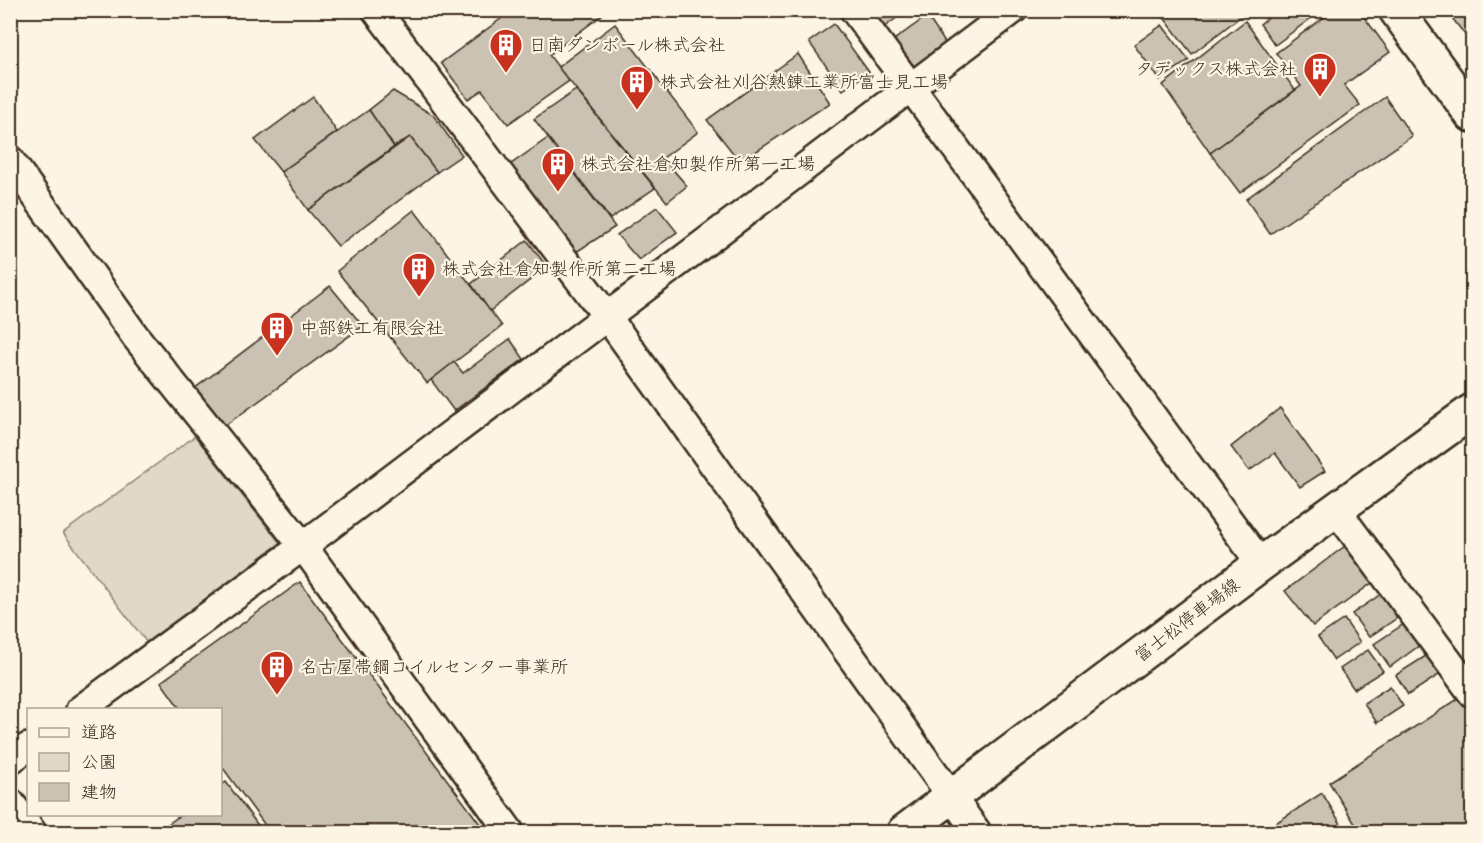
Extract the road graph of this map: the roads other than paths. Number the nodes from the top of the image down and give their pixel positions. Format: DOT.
graph roads {
  1 [pos="376,10"];
  2 [pos="854,10"];
  3 [pos="1013,10"];
  4 [pos="1396,10"];
  5 [pos="912,88"];
  6 [pos="1473,115"];
  7 [pos="10,160"];
  8 [pos="606,315"];
  9 [pos="1473,411"];
  10 [pos="1337,511"];
  11 [pos="303,546"];
  12 [pos="1261,564"];
  13 [pos="1473,693"];
  14 [pos="83,708"];
  15 [pos="27,748"];
  16 [pos="10,760"];
  17 [pos="951,798"];
  18 [pos="10,802"];
  19 [pos="32,832"];
  20 [pos="510,832"];
  21 [pos="904,832"];
  22 [pos="977,832"];
  1 -- 8 [label="street"];
  2 -- 5 [label="street"];
  3 -- 5 [label="street"];
  4 -- 6 [label="main road"];
  5 -- 8 [label="street"];
  5 -- 12 [label="street"];
  7 -- 11 [label="street"];
  8 -- 11 [label="street"];
  8 -- 17 [label="street"];
  9 -- 10 [label="main road, 富士松停車場線"];
  10 -- 12 [label="main road, 富士松停車場線"];
  10 -- 13 [label="street"];
  11 -- 14 [label="street"];
  11 -- 20 [label="street"];
  12 -- 17 [label="main road, 富士松停車場線"];
  15 -- 16 [label="street"];
  17 -- 21 [label="main road, 富士松停車場線"];
  17 -- 22 [label="street"];
  18 -- 19 [label="street"];
}
